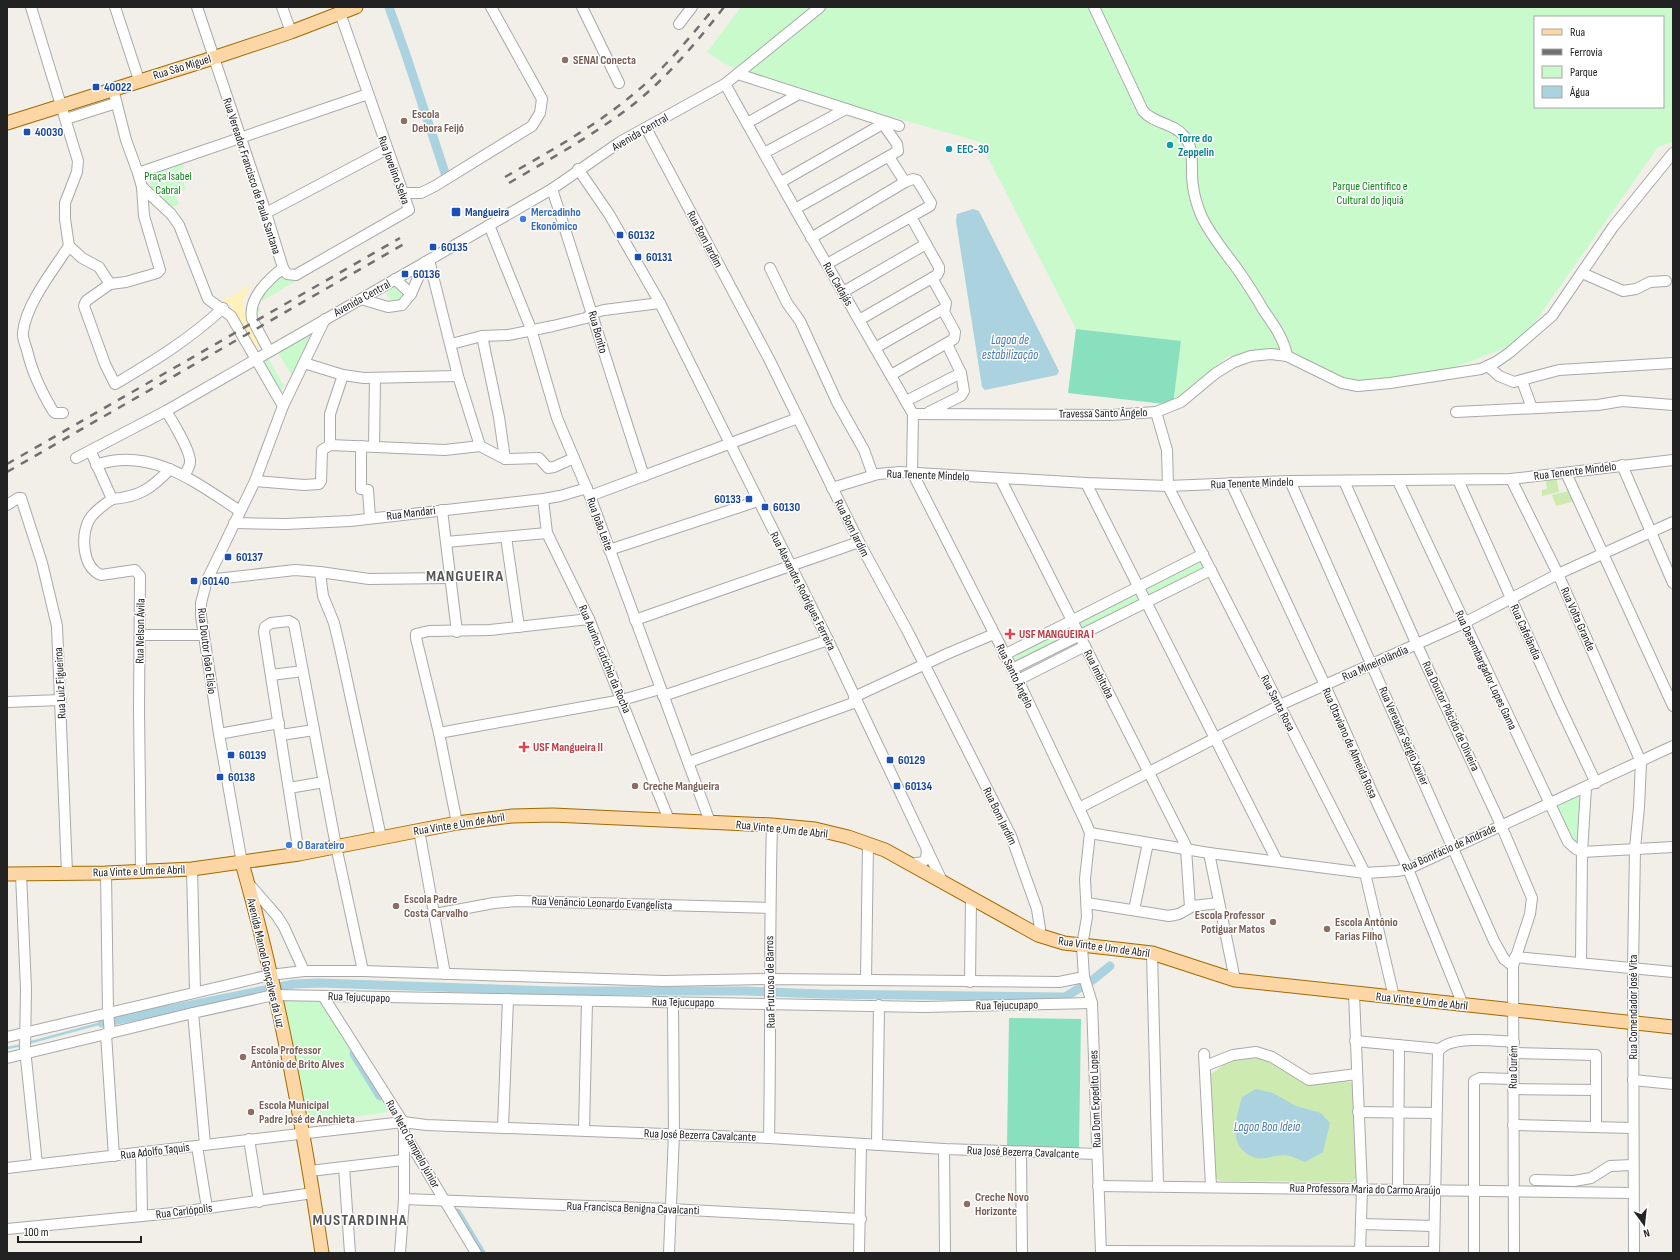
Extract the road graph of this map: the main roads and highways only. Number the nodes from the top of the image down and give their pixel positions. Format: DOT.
graph roads {
  1 [pos="356,7"];
  2 [pos="7,123"];
  3 [pos="242,863"];
  4 [pos="7,874"];
  5 [pos="1673,1027"];
  6 [pos="322,1253"];
  1 -- 2 [label="main road, Rua São Miguel"];
  3 -- 4 [label="main road, Rua Vinte e Um de Abril"];
  3 -- 5 [label="main road, Rua Vinte e Um de Abril"];
  3 -- 6 [label="main road, Avenida Manoel Gonçalves da Luz"];
}
